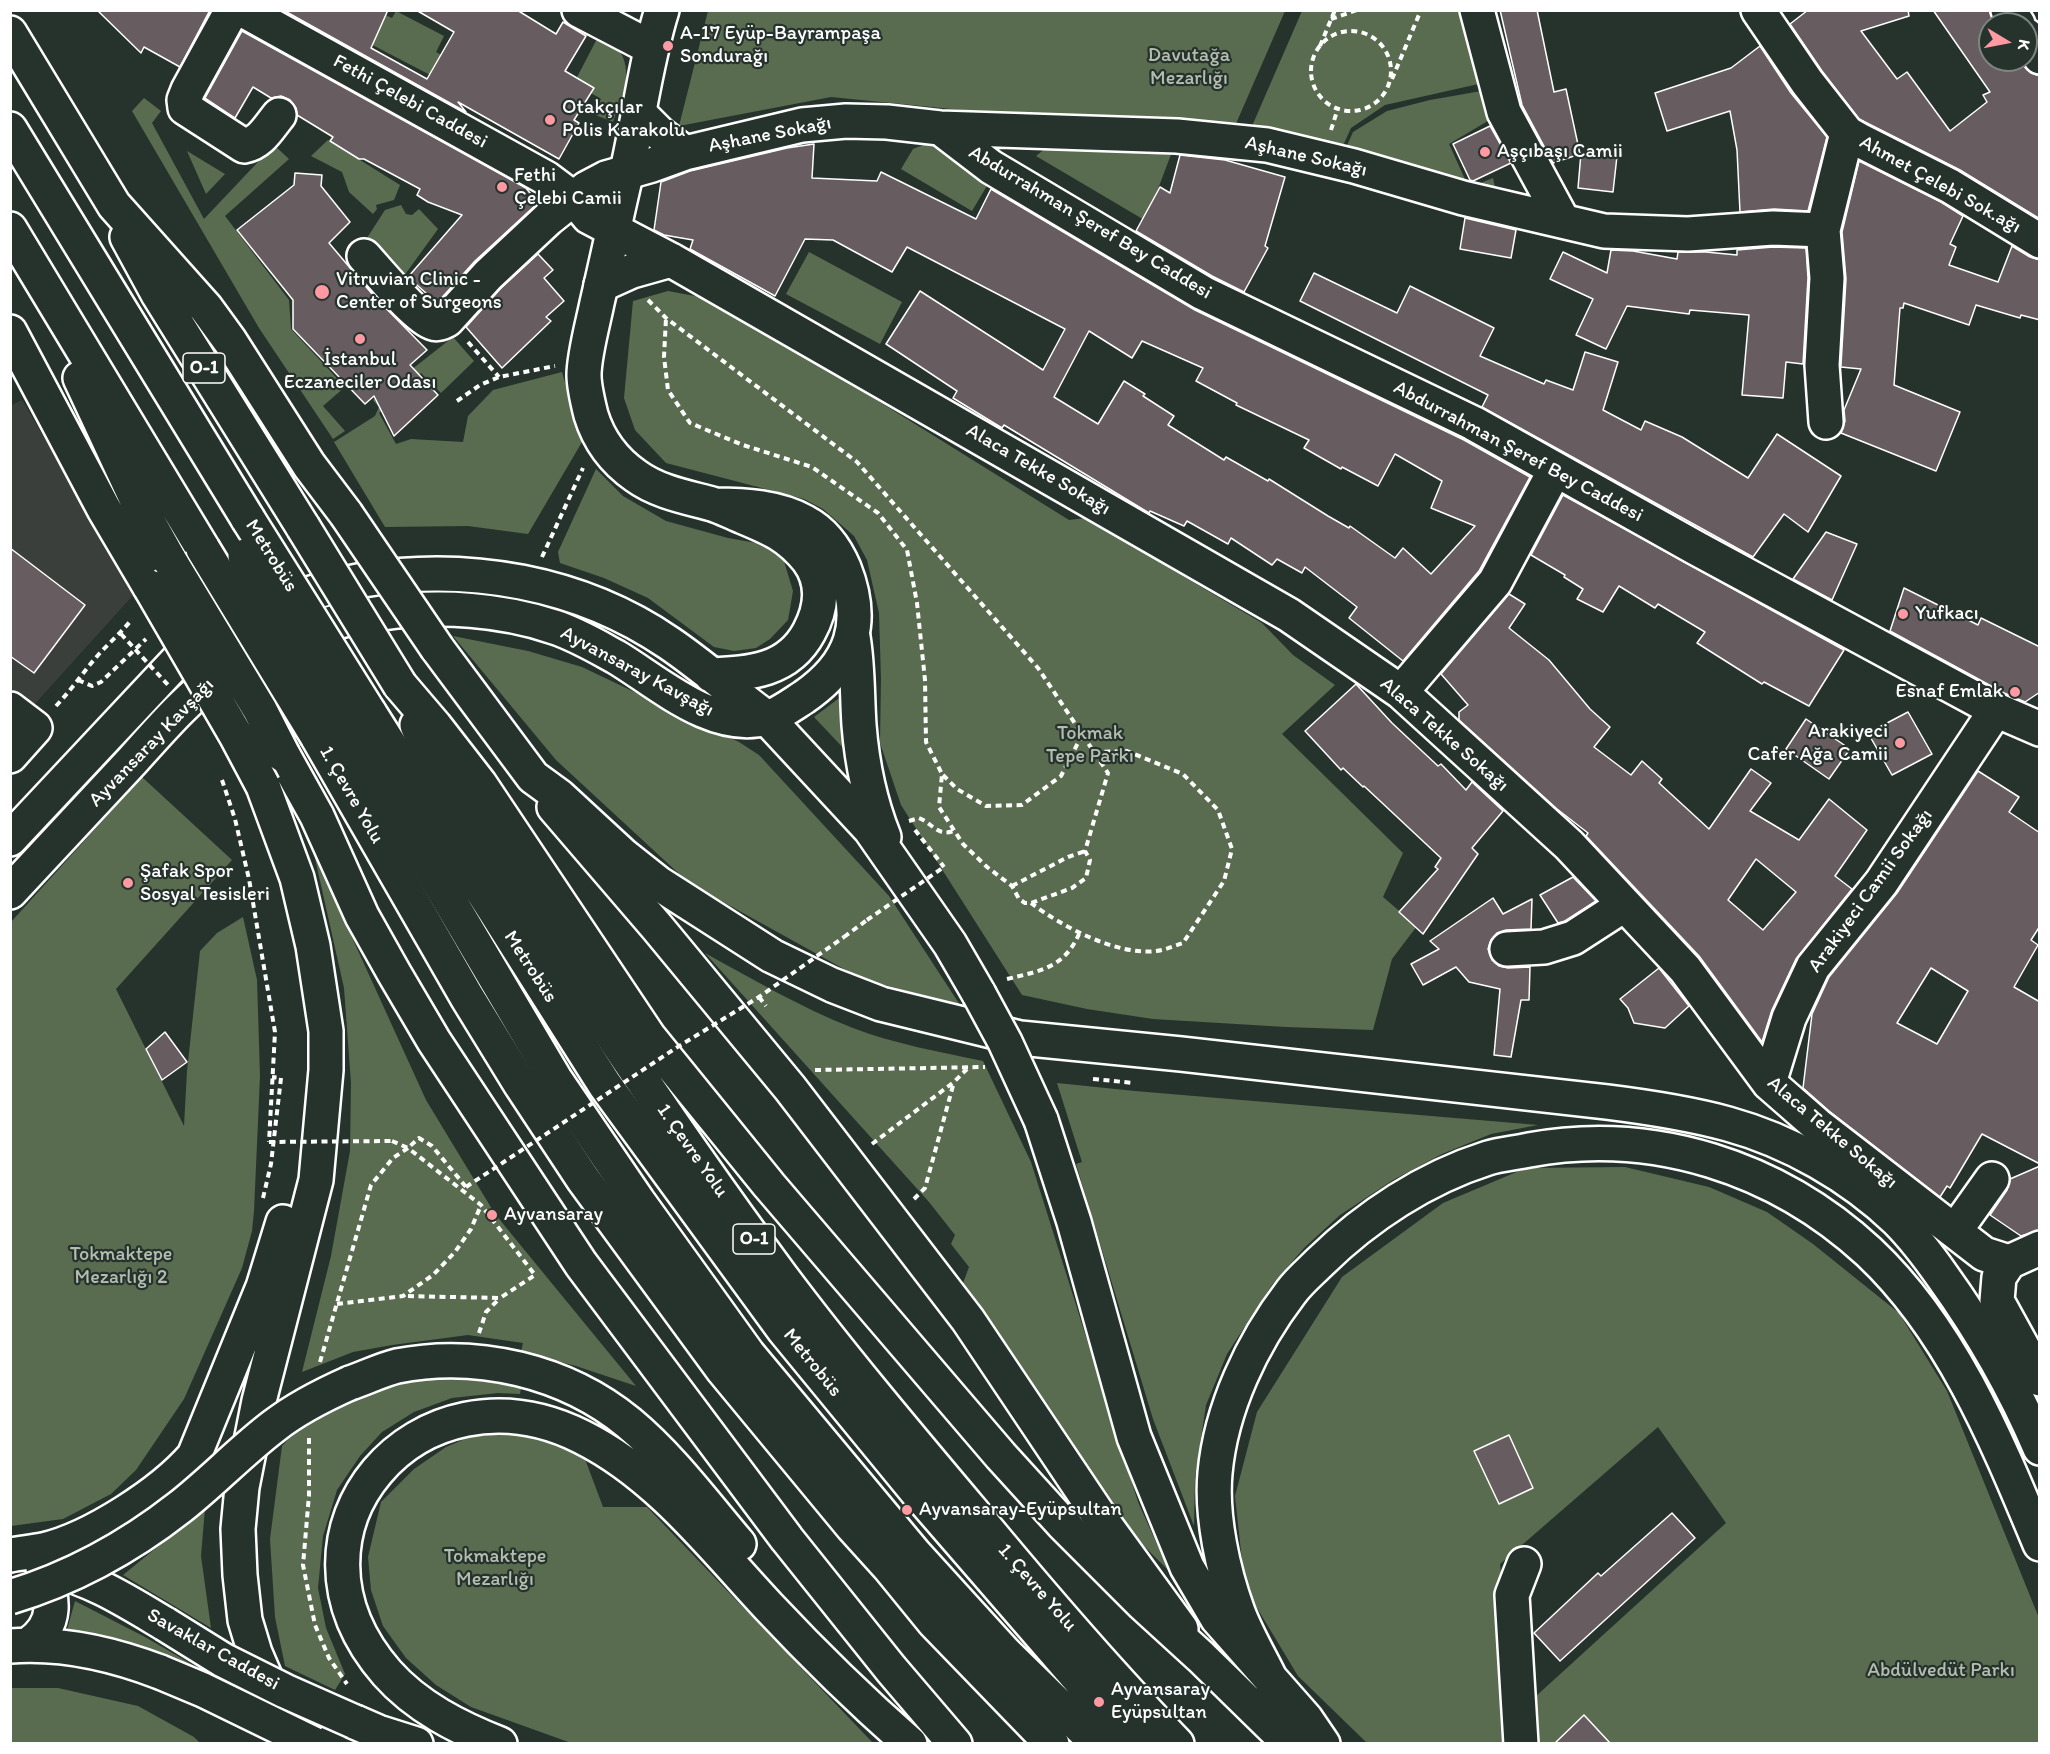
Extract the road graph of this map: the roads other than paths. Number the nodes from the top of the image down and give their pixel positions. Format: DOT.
graph roads {
  1 [pos="232,10"];
  2 [pos="243,10"];
  3 [pos="579,10"];
  4 [pos="662,10"];
  5 [pos="1477,10"];
  6 [pos="1758,10"];
  7 [pos="10,33"];
  8 [pos="650,46"];
  9 [pos="638,111"];
  10 [pos="279,115"];
  11 [pos="940,128"];
  12 [pos="10,129"];
  13 [pos="1847,133"];
  14 [pos="685,153"];
  15 [pos="10,166"];
  16 [pos="627,172"];
  17 [pos="574,199"];
  18 [pos="114,205"];
  19 [pos="1563,221"];
  20 [pos="10,229"];
  21 [pos="613,229"];
  22 [pos="1823,230"];
  23 [pos="2040,241"];
  24 [pos="364,256"];
  25 [pos="671,260"];
  26 [pos="601,285"];
  27 [pos="56,305"];
  28 [pos="10,332"];
  29 [pos="1826,422"];
  30 [pos="1555,470"];
  31 [pos="715,505"];
  32 [pos="240,527"];
  33 [pos="853,637"];
  34 [pos="711,675"];
  35 [pos="400,685"];
  36 [pos="1401,692"];
  37 [pos="1996,710"];
  38 [pos="23,718"];
  39 [pos="767,718"];
  40 [pos="342,722"];
  41 [pos="2036,722"];
  42 [pos="10,756"];
  43 [pos="533,777"];
  44 [pos="10,839"];
  45 [pos="892,859"];
  46 [pos="10,892"];
  47 [pos="1624,906"];
  48 [pos="1508,949"];
  49 [pos="321,998"];
  50 [pos="1769,1083"];
  51 [pos="1992,1179"];
  52 [pos="1955,1231"];
  53 [pos="2040,1248"];
  54 [pos="2009,1262"];
  55 [pos="2040,1378"];
  56 [pos="2040,1448"];
  57 [pos="2040,1544"];
  58 [pos="10,1555"];
  59 [pos="10,1559"];
  60 [pos="1524,1564"];
  61 [pos="43,1568"];
  62 [pos="10,1597"];
  63 [pos="20,1645"];
  64 [pos="1201,1657"];
  65 [pos="1272,1682"];
  66 [pos="301,1743"];
  67 [pos="314,1743"];
  68 [pos="416,1743"];
  69 [pos="500,1743"];
  70 [pos="910,1743"];
  71 [pos="955,1743"];
  72 [pos="1052,1743"];
  73 [pos="1098,1743"];
  74 [pos="1137,1743"];
  75 [pos="1176,1743"];
  76 [pos="1290,1743"];
  77 [pos="1323,1743"];
  78 [pos="1521,1743"];
  1 -- 10 [label="main road"];
  2 -- 17 [label="main road, Fethi Çelebi Caddesi"];
  3 -- 8 [label="main road"];
  4 -- 8 [label="main road"];
  5 -- 19 [label="main road"];
  6 -- 13 [label="main road, Ahmet Çelebi Sok.ağı"];
  7 -- 18 [label="main road, O-1"];
  8 -- 9 [label="main road"];
  9 -- 14 [label="main road"];
  9 -- 16 [label="main road"];
  11 -- 14 [label="main road, Aşhane Sokağı"];
  11 -- 19 [label="main road, Aşhane Sokağı"];
  11 -- 30 [label="main road, Abdurrahman Şeref Bey Caddesi"];
  12 -- 32 [label="main road, Metrobüs"];
  13 -- 22 [label="main road"];
  13 -- 23 [label="main road, Ahmet Çelebi Sok.ağı"];
  14 -- 16 [label="main road, Aşhane Sokağı"];
  15 -- 32 [label="main road, Metrobüs"];
  16 -- 17 [label="main road, Aşhane Sokağı"];
  16 -- 21 [label="main road"];
  17 -- 21 [label="main road, Fethi Çelebi Caddesi"];
  17 -- 24 [label="main road, Aşhane Sokağı"];
  18 -- 35 [label="main road, O-1, bridge"];
  18 -- 43 [label="main road, bridge"];
  19 -- 22 [label="main road, Aşhane Sokağı"];
  20 -- 27 [label="main road"];
  21 -- 25 [label="main road, Alaca Tekke Sokağı"];
  21 -- 26 [label="main road"];
  22 -- 29 [label="main road"];
  25 -- 26 [label="main road"];
  25 -- 36 [label="main road, Alaca Tekke Sokağı"];
  26 -- 31 [label="main road"];
  27 -- 40 [label="main road, bridge"];
  27 -- 71 [label="main road, bridge"];
  28 -- 49 [label="main road, bridge"];
  30 -- 36 [label="main road"];
  30 -- 37 [label="main road, Abdurrahman Şeref Bey Caddesi"];
  31 -- 33 [label="main road"];
  31 -- 34 [label="main road"];
  32 -- 40 [label="main road, Metrobüs, bridge"];
  33 -- 39 [label="main road"];
  33 -- 45 [label="main road"];
  34 -- 39 [label="main road, Ayvansaray Kavşağı"];
  34 -- 44 [label="main road, Ayvansaray Kavşağı"];
  35 -- 64 [label="main road"];
  35 -- 75 [label="main road, 1. Çevre Yolu / O-1"];
  36 -- 47 [label="main road, Alaca Tekke Sokağı"];
  37 -- 41 [label="main road, Abdurrahman Şeref Bey Caddesi"];
  37 -- 50 [label="main road, Arakiyeci Camii Sokağı"];
  38 -- 42 [label="main road"];
  39 -- 45 [label="main road"];
  39 -- 46 [label="main road, Ayvansaray Kavşağı"];
  40 -- 72 [label="main road, 1. Çevre Yolu"];
  40 -- 73 [label="main road, Metrobüs"];
  40 -- 74 [label="main road, Metrobüs"];
  43 -- 56 [label="main road"];
  43 -- 64 [label="main road"];
  45 -- 65 [label="main road, bridge"];
  47 -- 48 [label="main road"];
  47 -- 50 [label="main road, Alaca Tekke Sokağı"];
  49 -- 58 [label="main road"];
  49 -- 66 [label="main road"];
  50 -- 52 [label="main road, Alaca Tekke Sokağı"];
  51 -- 52 [label="main road"];
  52 -- 54 [label="main road, Alaca Tekke Sokağı"];
  53 -- 54 [label="main road"];
  54 -- 55 [label="main road"];
  57 -- 65 [label="main road"];
  59 -- 61 [label="main road, Savaklar Caddesi"];
  60 -- 78 [label="main road"];
  61 -- 63 [label="main road"];
  61 -- 68 [label="main road, Savaklar Caddesi, bridge"];
  62 -- 70 [label="main road, bridge"];
  63 -- 67 [label="main road, Savaklar Caddesi, bridge"];
  64 -- 76 [label="main road"];
  65 -- 77 [label="main road"];
  69 -- 70 [label="main road"];
}
